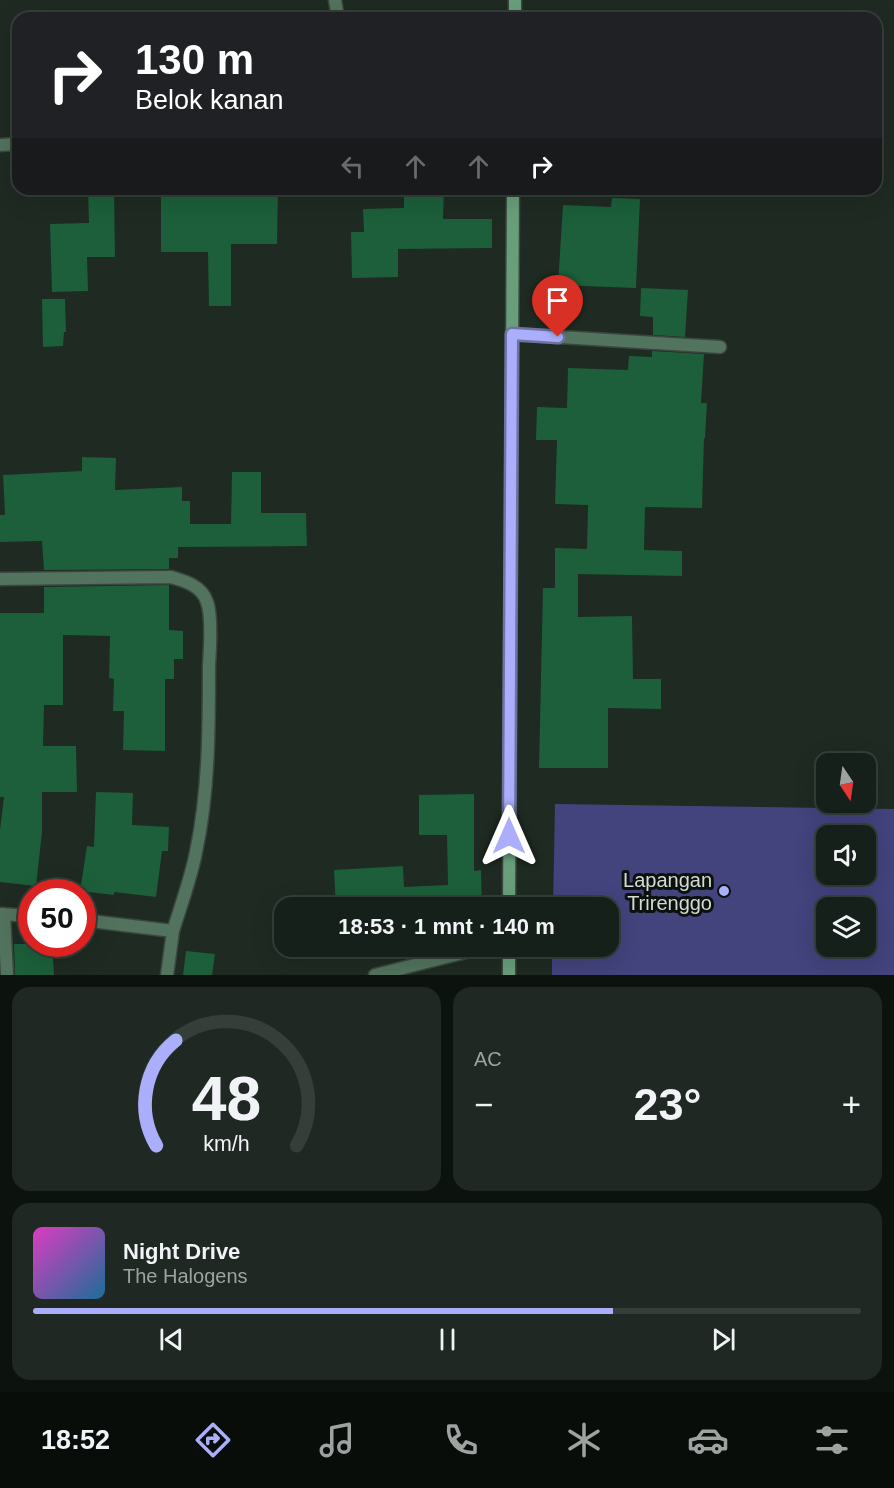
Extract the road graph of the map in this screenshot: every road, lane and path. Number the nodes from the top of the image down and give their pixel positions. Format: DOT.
graph roads {
  1 [pos="513,195"];
  2 [pos="512,334"];
  3 [pos="720,347"];
  4 [pos="0,579"];
  5 [pos="509,897"];
  6 [pos="2,914"];
  7 [pos="18,915"];
  8 [pos="96,922"];
  9 [pos="173,931"];
  10 [pos="446,957"];
  11 [pos="509,957"];
  12 [pos="7,975"];
  13 [pos="167,975"];
  14 [pos="375,975"];
  15 [pos="509,975"];
  1 -- 2 [label="main road"];
  2 -- 3 [label="street"];
  2 -- 5 [label="main road"];
  4 -- 9 [label="street"];
  6 -- 7 [label="street"];
  6 -- 12 [label="street"];
  8 -- 9 [label="street"];
  9 -- 13 [label="street"];
  10 -- 14 [label="street"];
  11 -- 15 [label="main road"];
}
